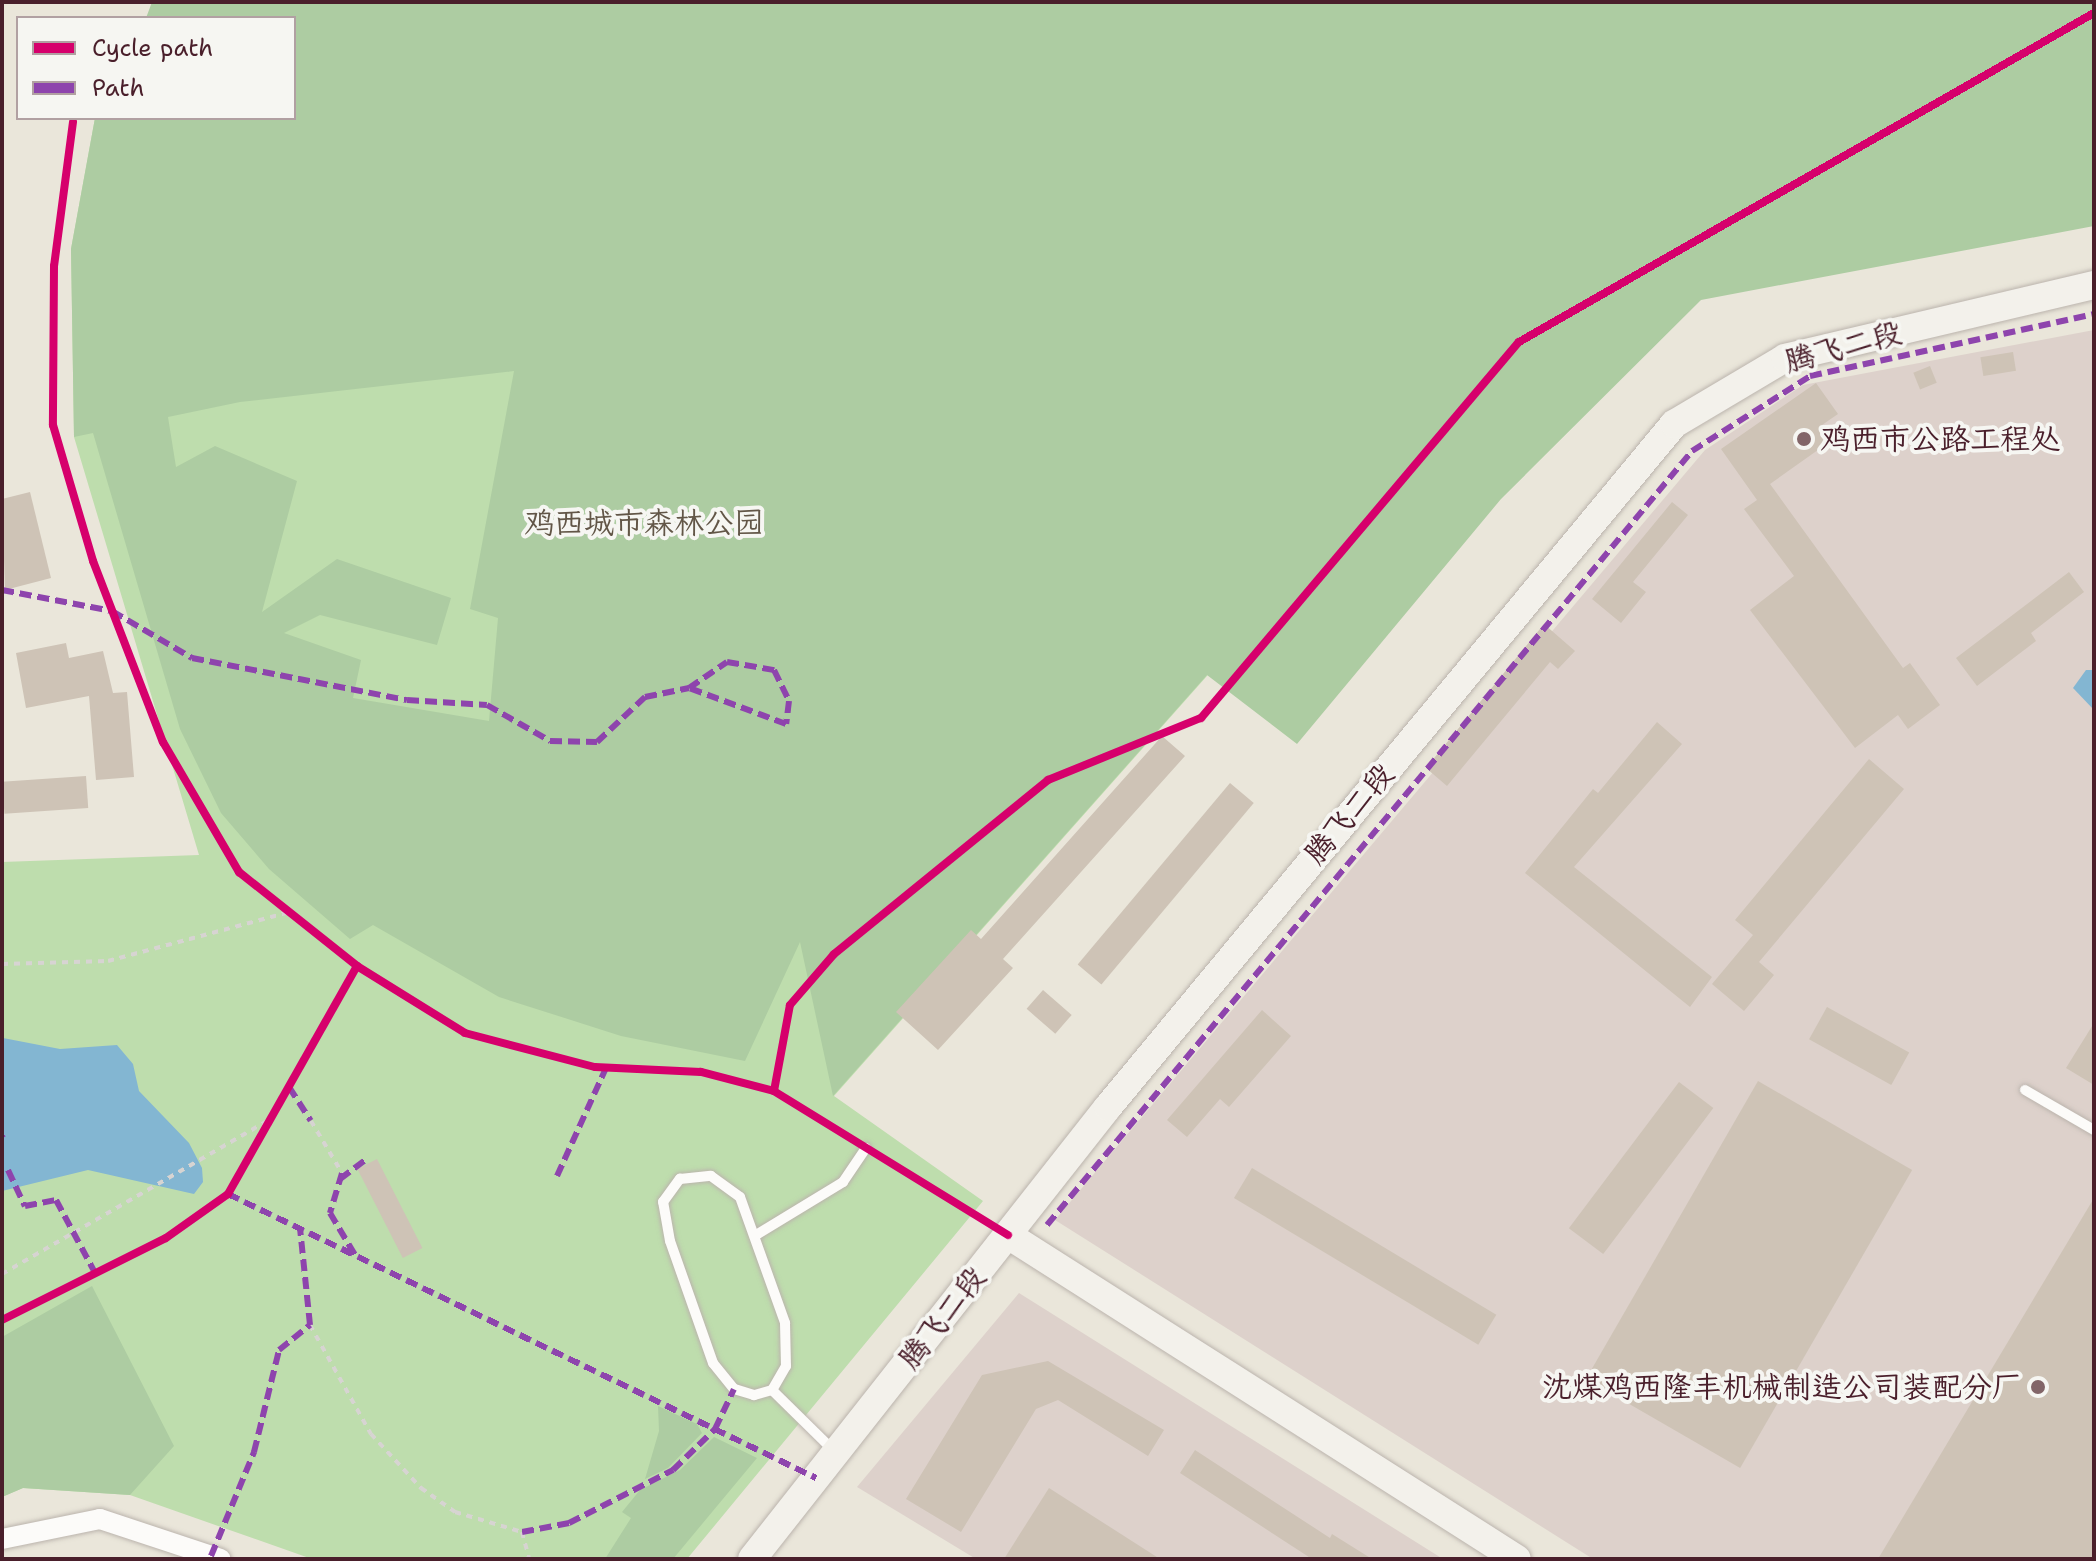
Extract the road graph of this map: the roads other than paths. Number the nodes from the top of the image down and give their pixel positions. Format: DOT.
graph roads {
  1 [pos="2094,285"];
  2 [pos="2025,1090"];
  3 [pos="2094,1130"];
  4 [pos="866,1148"];
  5 [pos="756,1235"];
  6 [pos="1008,1235"];
  7 [pos="772,1390"];
  8 [pos="836,1453"];
  9 [pos="2,1539"];
  10 [pos="221,1559"];
  11 [pos="752,1559"];
  12 [pos="1517,1559"];
  1 -- 6 [label="street, 腾飞二段"];
  2 -- 3 [label="lane"];
  4 -- 5 [label="lane"];
  5 -- 7 [label="lane"];
  5 -- 7 [label="lane"];
  6 -- 8 [label="street, 腾飞二段"];
  6 -- 12 [label="street"];
  7 -- 8 [label="lane"];
  8 -- 11 [label="street, 腾飞二段"];
  9 -- 10 [label="street"];
}
